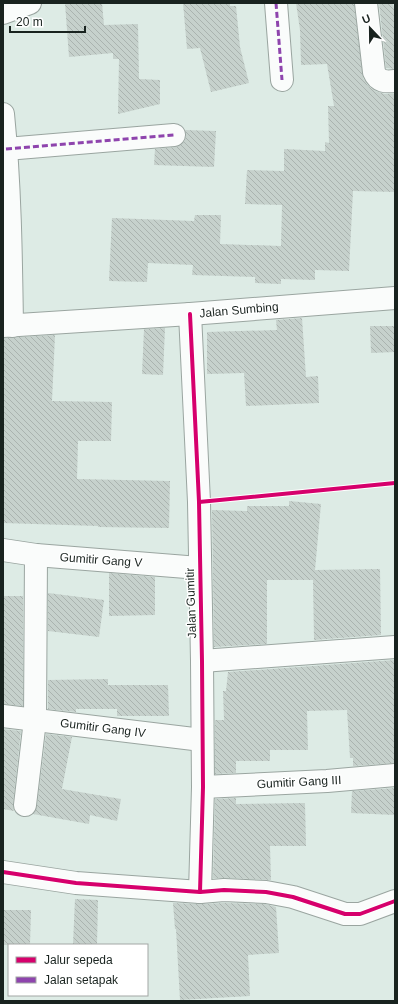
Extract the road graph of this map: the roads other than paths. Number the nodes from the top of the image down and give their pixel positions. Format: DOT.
graph roads {
  1 [pos="30,3"];
  2 [pos="276,3"];
  3 [pos="366,3"];
  4 [pos="3,13"];
  5 [pos="282,80"];
  6 [pos="395,82"];
  7 [pos="3,114"];
  8 [pos="174,135"];
  9 [pos="6,149"];
  10 [pos="395,298"];
  11 [pos="190,314"];
  12 [pos="8,326"];
  13 [pos="3,550"];
  14 [pos="36,555"];
  15 [pos="199,568"];
  16 [pos="395,647"];
  17 [pos="202,660"];
  18 [pos="3,716"];
  19 [pos="35,720"];
  20 [pos="202,740"];
  21 [pos="395,776"];
  22 [pos="203,787"];
  23 [pos="25,805"];
  24 [pos="3,872"];
  25 [pos="200,892"];
  26 [pos="395,901"];
  1 -- 4 [label="street"];
  2 -- 5 [label="street"];
  3 -- 6 [label="street"];
  7 -- 9 [label="street"];
  8 -- 9 [label="street"];
  9 -- 12 [label="street"];
  10 -- 11 [label="street, Jalan Sumbing"];
  11 -- 12 [label="street, Jalan Sumbing"];
  11 -- 15 [label="street, Jalan Gumitir"];
  13 -- 14 [label="street, Gumitir Gang V"];
  14 -- 15 [label="street, Gumitir Gang V"];
  14 -- 19 [label="street"];
  15 -- 17 [label="street, Jalan Gumitir"];
  16 -- 17 [label="street"];
  17 -- 20 [label="street, Jalan Gumitir"];
  18 -- 19 [label="street, Gumitir Gang IV"];
  19 -- 20 [label="street, Gumitir Gang IV"];
  19 -- 23 [label="street"];
  20 -- 22 [label="street, Jalan Gumitir"];
  21 -- 22 [label="street, Gumitir Gang III"];
  22 -- 25 [label="street, Jalan Gumitir"];
  24 -- 25 [label="street"];
  25 -- 26 [label="street"];
}
